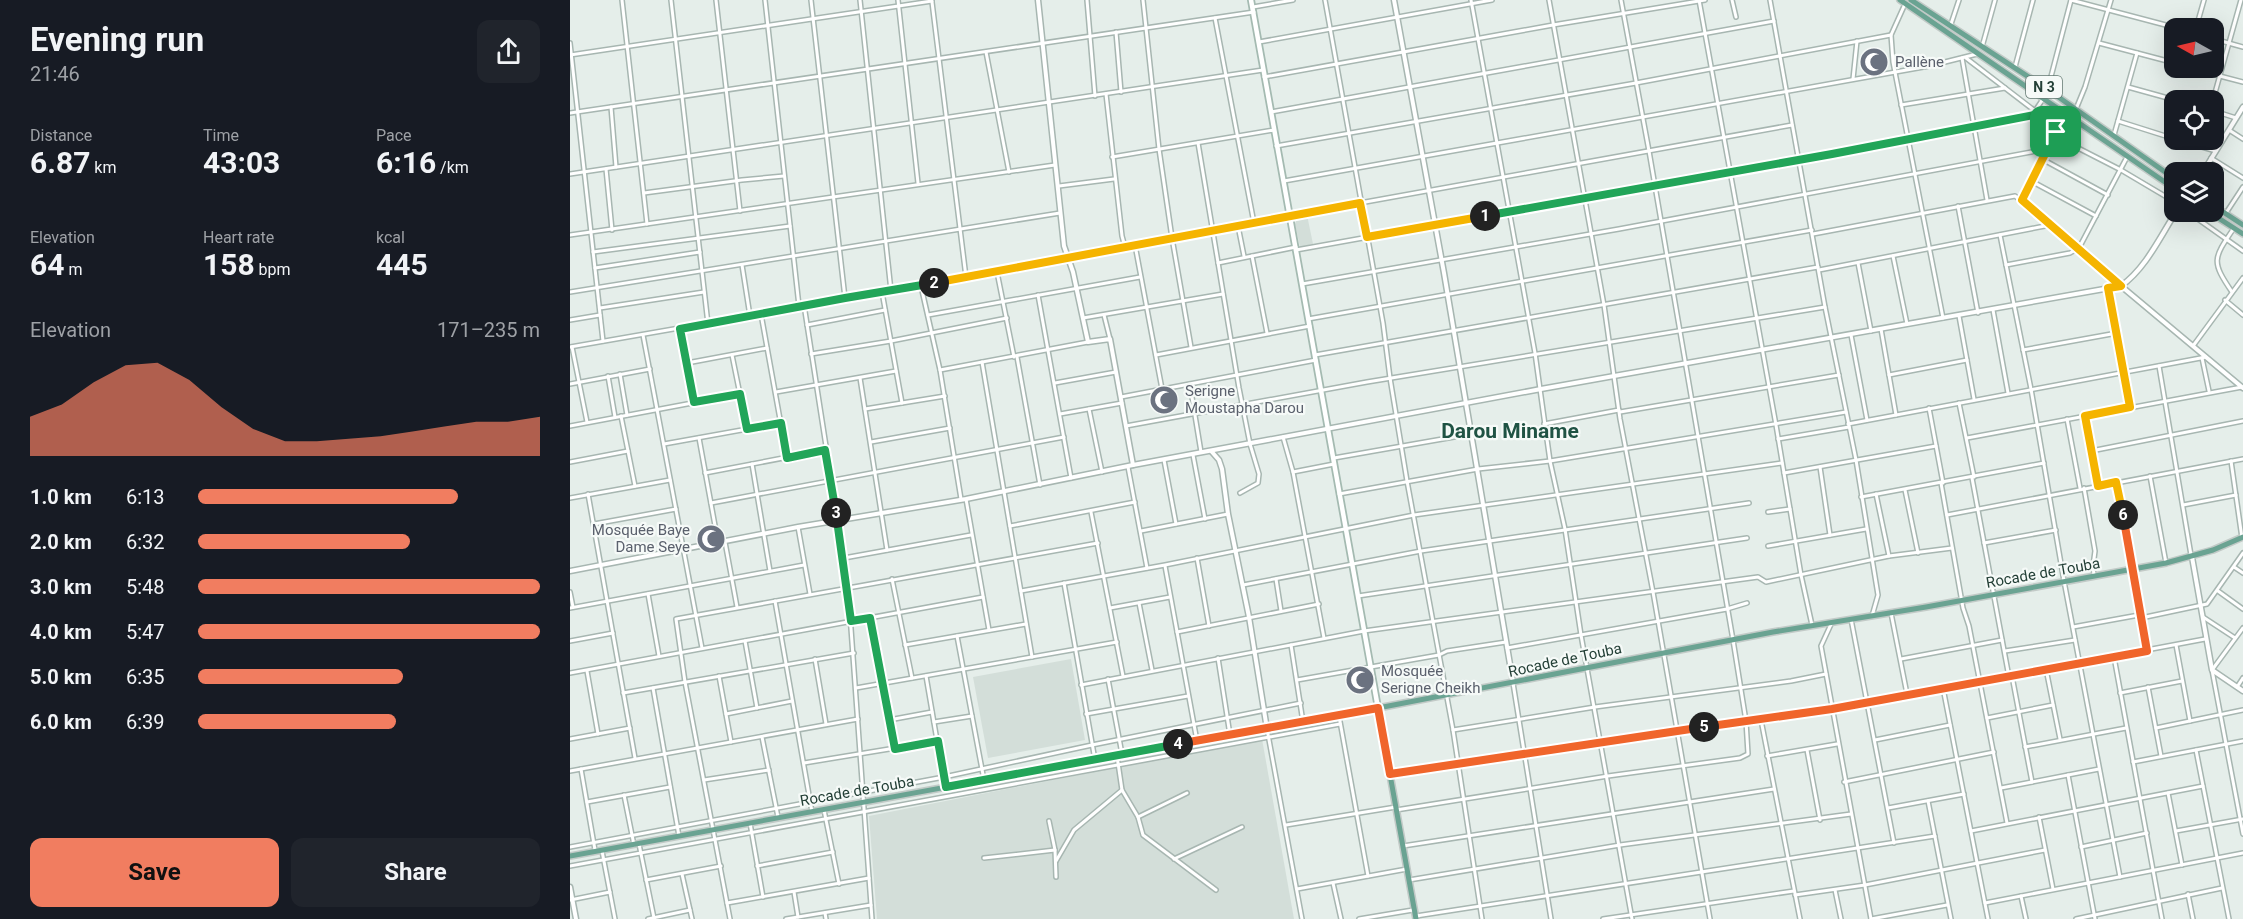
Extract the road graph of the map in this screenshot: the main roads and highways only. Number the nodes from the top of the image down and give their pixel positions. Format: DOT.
graph roads {
  1 [pos="1251,0"];
  2 [pos="1905,1"];
  3 [pos="1918,5"];
  4 [pos="2164,171"];
  5 [pos="2164,182"];
  6 [pos="2224,212"];
  7 [pos="2224,222"];
  8 [pos="2243,225"];
  9 [pos="2243,234"];
  10 [pos="2242,537"];
  11 [pos="1378,708"];
  12 [pos="570,856"];
  13 [pos="1415,915"];
  1 -- 11 [label="main road"];
  2 -- 3 [label="main road, N 3"];
  3 -- 4 [label="main road, N 3"];
  3 -- 5 [label="main road, N 3"];
  6 -- 8 [label="main road"];
  7 -- 9 [label="main road"];
  10 -- 11 [label="main road, Rocade de Touba"];
  11 -- 12 [label="main road, Rocade de Touba"];
  11 -- 13 [label="main road"];
}
